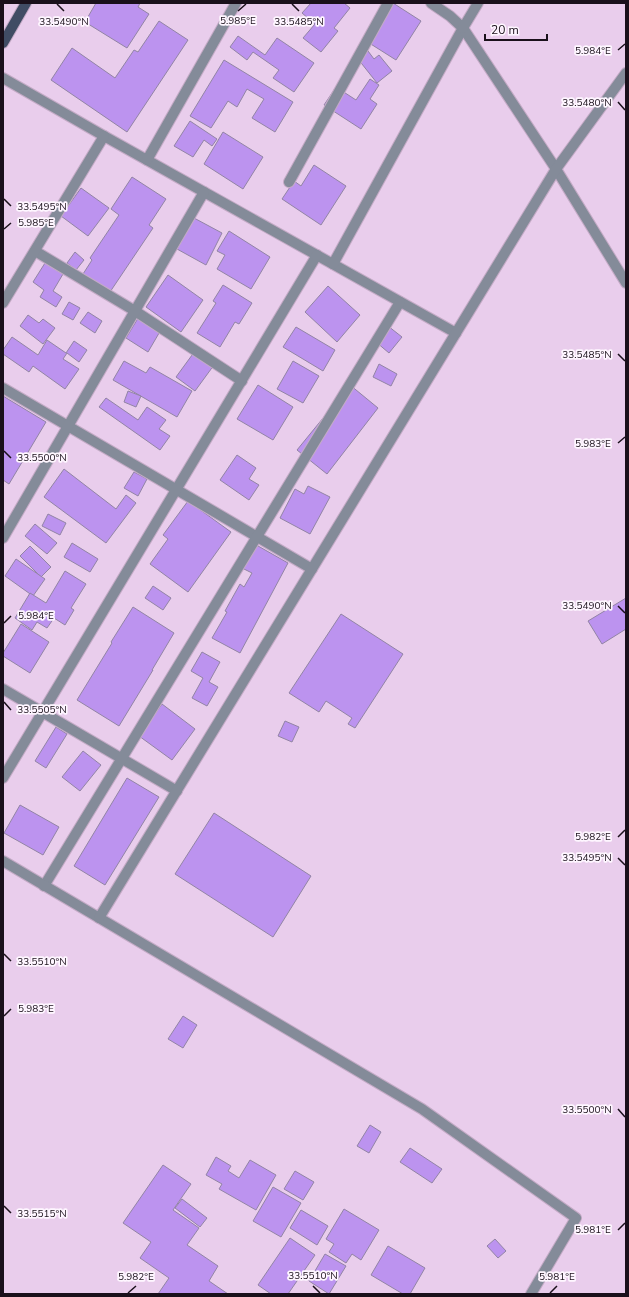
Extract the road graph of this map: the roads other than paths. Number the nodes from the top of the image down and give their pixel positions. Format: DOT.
graph roads {
  1 [pos="26,3"];
  2 [pos="236,3"];
  3 [pos="388,3"];
  4 [pos="431,3"];
  5 [pos="478,3"];
  6 [pos="463,28"];
  7 [pos="3,42"];
  8 [pos="626,73"];
  9 [pos="3,78"];
  10 [pos="104,136"];
  11 [pos="147,160"];
  12 [pos="556,169"];
  13 [pos="289,182"];
  14 [pos="204,192"];
  15 [pos="35,251"];
  16 [pos="317,255"];
  17 [pos="333,264"];
  18 [pos="626,283"];
  19 [pos="400,302"];
  20 [pos="3,304"];
  21 [pos="135,311"];
  22 [pos="456,333"];
  23 [pos="242,381"];
  24 [pos="3,388"];
  25 [pos="68,426"];
  26 [pos="177,489"];
  27 [pos="257,536"];
  28 [pos="3,538"];
  29 [pos="312,569"];
  30 [pos="3,689"];
  31 [pos="43,712"];
  32 [pos="122,759"];
  33 [pos="3,778"];
  34 [pos="177,791"];
  35 [pos="3,861"];
  36 [pos="44,886"];
  37 [pos="99,918"];
  38 [pos="531,1294"];
  1 -- 7 [label="main road"];
  2 -- 11 [label="street"];
  3 -- 13 [label="street"];
  4 -- 6 [label="street"];
  5 -- 6 [label="street"];
  6 -- 12 [label="street"];
  6 -- 17 [label="street"];
  8 -- 12 [label="street"];
  9 -- 10 [label="street"];
  10 -- 11 [label="street"];
  10 -- 15 [label="street"];
  11 -- 14 [label="street"];
  12 -- 18 [label="street"];
  12 -- 22 [label="street"];
  14 -- 16 [label="street"];
  14 -- 21 [label="street"];
  15 -- 20 [label="street"];
  15 -- 21 [label="street"];
  16 -- 17 [label="street"];
  16 -- 23 [label="street"];
  17 -- 19 [label="street"];
  19 -- 22 [label="street"];
  19 -- 27 [label="street"];
  21 -- 23 [label="street"];
  21 -- 25 [label="street"];
  22 -- 29 [label="street"];
  23 -- 26 [label="street"];
  24 -- 25 [label="street"];
  25 -- 26 [label="street"];
  25 -- 28 [label="street"];
  26 -- 27 [label="street"];
  26 -- 31 [label="street"];
  27 -- 29 [label="street"];
  27 -- 32 [label="street"];
  29 -- 34 [label="street"];
  30 -- 31 [label="street"];
  31 -- 32 [label="street"];
  31 -- 33 [label="street"];
  32 -- 34 [label="street"];
  32 -- 36 [label="street"];
  34 -- 37 [label="street"];
  35 -- 36 [label="street"];
  36 -- 37 [label="street"];
  37 -- 38 [label="street"];
}
